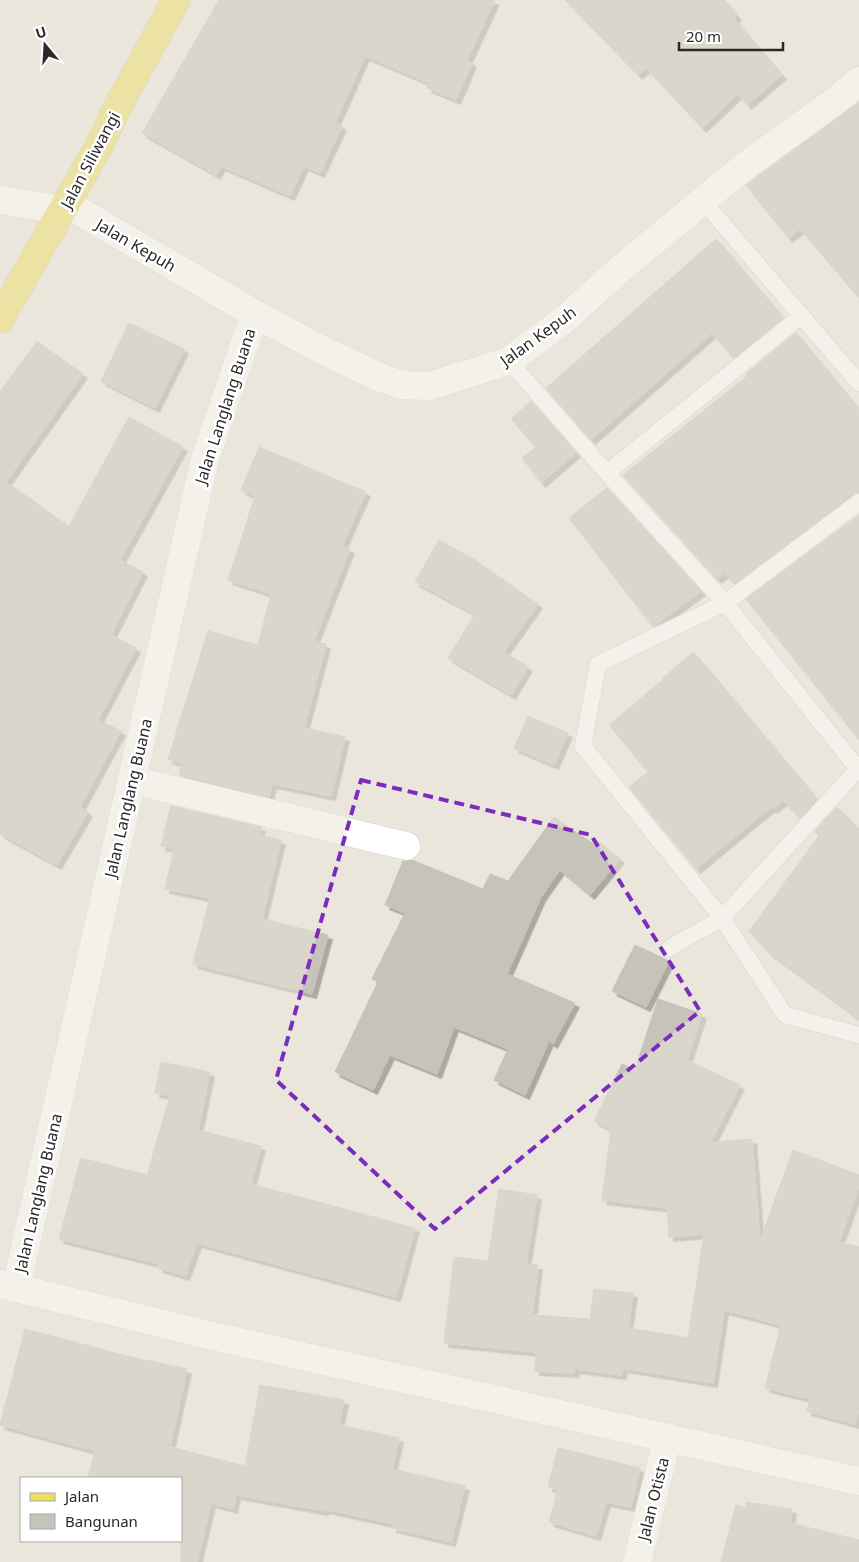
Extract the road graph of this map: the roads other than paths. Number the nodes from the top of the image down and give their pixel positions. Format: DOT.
graph roads {
  1 [pos="176,0"];
  2 [pos="859,80"];
  3 [pos="0,200"];
  4 [pos="703,201"];
  5 [pos="66,206"];
  6 [pos="255,314"];
  7 [pos="801,316"];
  8 [pos="0,319"];
  9 [pos="505,363"];
  10 [pos="859,383"];
  11 [pos="607,473"];
  12 [pos="859,502"];
  13 [pos="725,603"];
  14 [pos="858,769"];
  15 [pos="132,780"];
  16 [pos="406,846"];
  17 [pos="722,918"];
  18 [pos="674,945"];
  19 [pos="859,1036"];
  20 [pos="8,1286"];
  21 [pos="668,1437"];
  22 [pos="859,1481"];
  23 [pos="637,1562"];
  1 -- 5 [label="main road, Jalan Siliwangi"];
  2 -- 4 [label="street, Jalan Kepuh"];
  3 -- 5 [label="street"];
  4 -- 7 [label="lane"];
  4 -- 9 [label="street, Jalan Kepuh"];
  5 -- 6 [label="street, Jalan Kepuh"];
  5 -- 8 [label="main road, Jalan Siliwangi"];
  6 -- 9 [label="street, Jalan Kepuh"];
  6 -- 15 [label="street, Jalan Langlang Buana"];
  7 -- 10 [label="lane"];
  7 -- 11 [label="lane"];
  9 -- 11 [label="lane"];
  11 -- 13 [label="lane"];
  12 -- 13 [label="lane"];
  13 -- 14 [label="lane"];
  13 -- 17 [label="lane"];
  14 -- 17 [label="lane"];
  15 -- 16 [label="street"];
  15 -- 20 [label="street, Jalan Langlang Buana"];
  17 -- 18 [label="lane"];
  17 -- 19 [label="lane"];
  20 -- 21 [label="street"];
  21 -- 22 [label="street"];
  21 -- 23 [label="street, Jalan Otista"];
}
